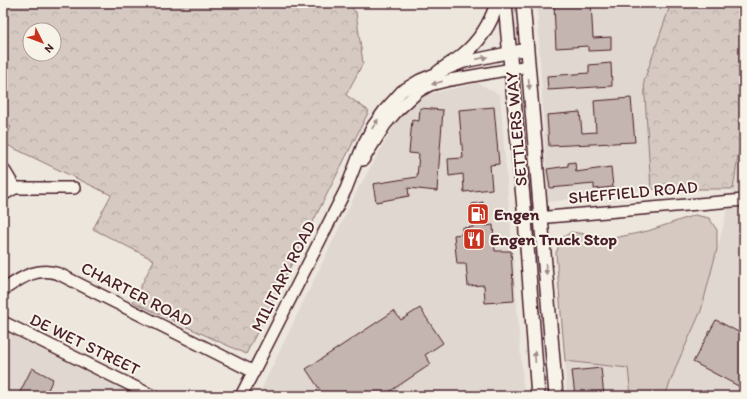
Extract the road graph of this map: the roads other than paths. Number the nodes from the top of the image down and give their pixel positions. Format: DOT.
graph roads {
  1 [pos="497,3"];
  2 [pos="506,3"];
  3 [pos="523,3"];
  4 [pos="526,49"];
  5 [pos="510,52"];
  6 [pos="528,66"];
  7 [pos="511,68"];
  8 [pos="439,72"];
  9 [pos="3,168"];
  10 [pos="353,172"];
  11 [pos="14,188"];
  12 [pos="74,188"];
  13 [pos="3,195"];
  14 [pos="744,200"];
  15 [pos="542,217"];
  16 [pos="525,219"];
  17 [pos="3,290"];
  18 [pos="3,322"];
  19 [pos="254,372"];
  20 [pos="153,396"];
  21 [pos="241,396"];
  22 [pos="538,396"];
  23 [pos="556,396"];
  1 -- 8 [label="main road"];
  2 -- 5 [label="main road, SETTLERS WAY"];
  3 -- 4 [label="main road, SETTLERS WAY"];
  4 -- 5 [label="street, MILITARY ROAD"];
  4 -- 6 [label="main road, SETTLERS WAY"];
  5 -- 7 [label="main road, SETTLERS WAY"];
  8 -- 5 [label="street, MILITARY ROAD, one-way"];
  6 -- 7 [label="street, MILITARY ROAD"];
  6 -- 15 [label="main road, SETTLERS WAY, one-way"];
  7 -- 10 [label="street, MILITARY ROAD, one-way"];
  7 -- 16 [label="main road, SETTLERS WAY"];
  10 -- 8 [label="street, MILITARY ROAD, one-way"];
  9 -- 11 [label="street"];
  10 -- 19 [label="street, MILITARY ROAD"];
  11 -- 12 [label="street"];
  11 -- 13 [label="street"];
  14 -- 15 [label="street, SHEFFIELD ROAD"];
  15 -- 16 [label="street, SHEFFIELD ROAD"];
  15 -- 23 [label="main road, SETTLERS WAY, one-way"];
  22 -- 16 [label="main road, SETTLERS WAY, one-way"];
  17 -- 19 [label="street, CHARTER ROAD"];
  18 -- 20 [label="street, DE WET STREET"];
  19 -- 21 [label="street, MILITARY ROAD"];
}
